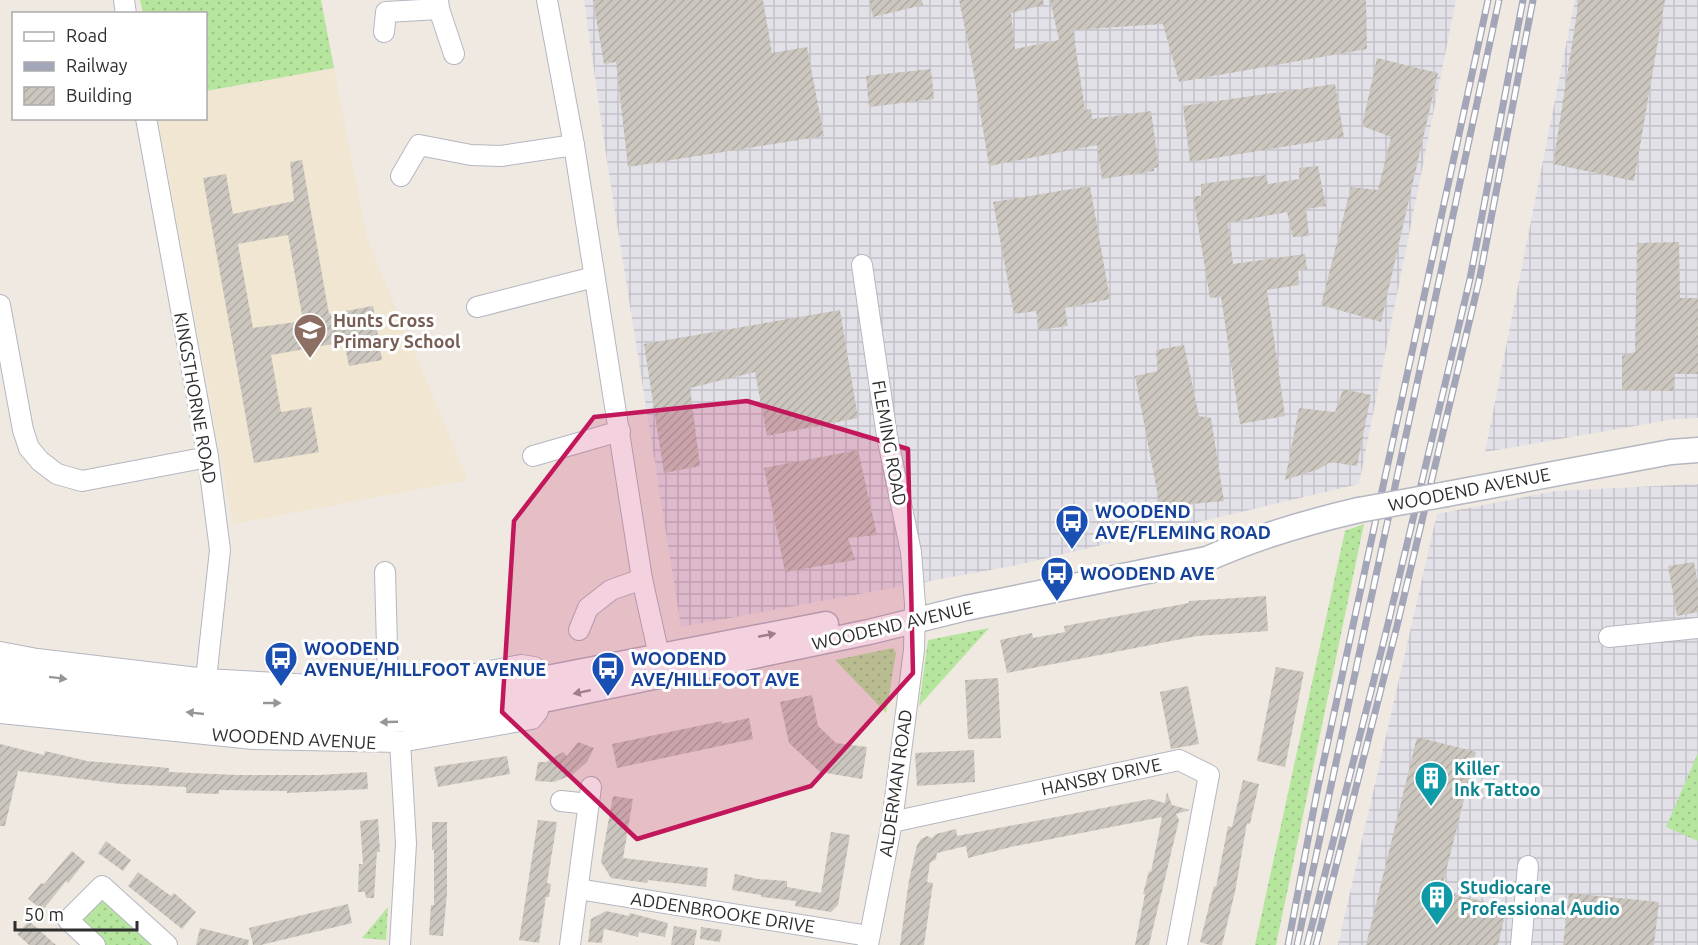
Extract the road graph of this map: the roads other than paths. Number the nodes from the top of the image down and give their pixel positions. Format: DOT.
graph roads {
  1 [pos="547,0"];
  2 [pos="438,5"];
  3 [pos="384,32"];
  4 [pos="454,54"];
  5 [pos="146,120"];
  6 [pos="574,144"];
  7 [pos="401,176"];
  8 [pos="862,264"];
  9 [pos="594,277"];
  10 [pos="0,305"];
  11 [pos="477,307"];
  12 [pos="620,431"];
  13 [pos="1698,450"];
  14 [pos="533,456"];
  15 [pos="208,458"];
  16 [pos="385,572"];
  17 [pos="642,579"];
  18 [pos="915,613"];
  19 [pos="1698,628"];
  20 [pos="579,630"];
  21 [pos="1609,637"];
  22 [pos="0,652"];
  23 [pos="661,665"];
  24 [pos="0,671"];
  25 [pos="206,679"];
  26 [pos="388,684"];
  27 [pos="538,691"];
  28 [pos="0,693"];
  29 [pos="0,713"];
  30 [pos="400,742"];
  31 [pos="561,801"];
  32 [pos="892,822"];
  33 [pos="1528,866"];
  34 [pos="578,889"];
  35 [pos="868,941"];
  36 [pos="95,945"];
  37 [pos="167,945"];
  38 [pos="400,945"];
  39 [pos="570,945"];
  40 [pos="1177,945"];
  41 [pos="1521,945"];
  1 -- 6 [label="street"];
  2 -- 3 [label="street"];
  2 -- 4 [label="street"];
  5 -- 15 [label="street, KINGSTHORNE ROAD"];
  6 -- 7 [label="street"];
  6 -- 9 [label="street"];
  8 -- 18 [label="street, FLEMING ROAD"];
  9 -- 11 [label="street"];
  9 -- 12 [label="street"];
  10 -- 15 [label="street"];
  12 -- 14 [label="street"];
  12 -- 17 [label="street"];
  13 -- 18 [label="street, WOODEND AVENUE, bridge"];
  15 -- 25 [label="street, KINGSTHORNE ROAD"];
  16 -- 26 [label="street"];
  17 -- 20 [label="street"];
  17 -- 23 [label="street"];
  18 -- 23 [label="street, WOODEND AVENUE"];
  18 -- 32 [label="street, ALDERMAN ROAD"];
  19 -- 21 [label="street"];
  22 -- 25 [label="street"];
  23 -- 27 [label="street, WOODEND AVENUE"];
  24 -- 27 [label="street, WOODEND AVENUE, one-way"];
  25 -- 26 [label="street"];
  26 -- 27 [label="street"];
  27 -- 28 [label="street, WOODEND AVENUE, one-way"];
  27 -- 30 [label="street, WOODEND AVENUE"];
  29 -- 30 [label="street, WOODEND AVENUE"];
  30 -- 38 [label="street"];
  31 -- 34 [label="street"];
  32 -- 35 [label="street, ALDERMAN ROAD"];
  32 -- 40 [label="street, HANSBY DRIVE"];
  33 -- 41 [label="street"];
  34 -- 35 [label="street, ADDENBROOKE DRIVE"];
  34 -- 39 [label="street"];
  36 -- 37 [label="street"];
}
